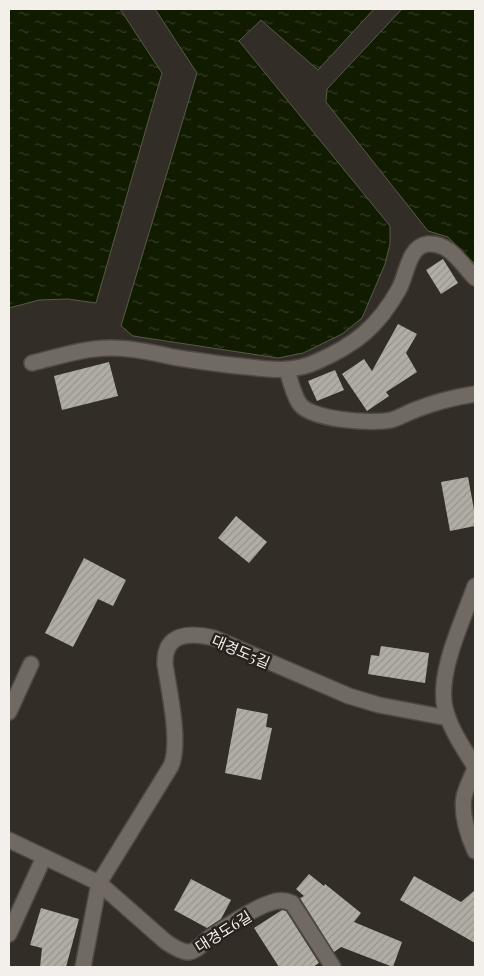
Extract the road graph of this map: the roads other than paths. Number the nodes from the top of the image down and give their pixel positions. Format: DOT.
graph roads {
  1 [pos="475,278"];
  2 [pos="32,363"];
  3 [pos="287,370"];
  4 [pos="475,394"];
  5 [pos="475,586"];
  6 [pos="31,664"];
  7 [pos="9,712"];
  8 [pos="448,718"];
  9 [pos="475,767"];
  10 [pos="9,840"];
  11 [pos="475,851"];
  12 [pos="44,857"];
  13 [pos="99,883"];
  14 [pos="9,934"];
  15 [pos="82,967"];
  16 [pos="333,967"];
  1 -- 3 [label="street"];
  2 -- 3 [label="street"];
  3 -- 4 [label="street"];
  5 -- 8 [label="street"];
  6 -- 7 [label="street"];
  8 -- 9 [label="street"];
  8 -- 13 [label="street, 대경도5길"];
  9 -- 11 [label="street"];
  10 -- 12 [label="street"];
  12 -- 13 [label="street"];
  12 -- 14 [label="street"];
  13 -- 15 [label="street"];
  13 -- 16 [label="street, 대경도6길"];
}
